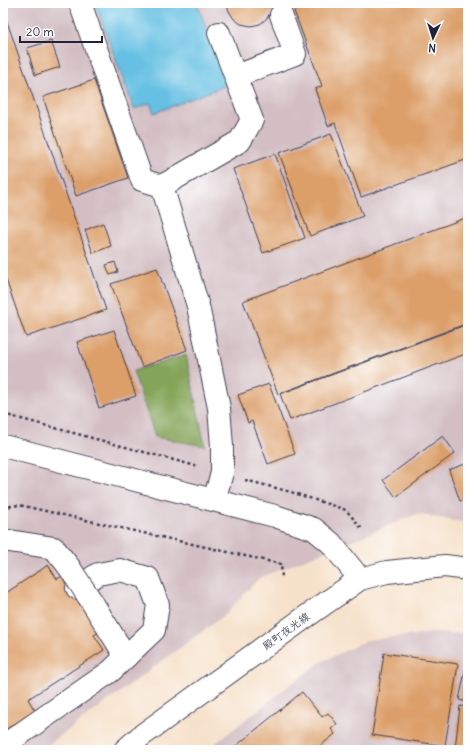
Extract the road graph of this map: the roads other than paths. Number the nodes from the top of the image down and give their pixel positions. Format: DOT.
graph roads {
  1 [pos="80,3"];
  2 [pos="281,15"];
  3 [pos="219,33"];
  4 [pos="236,76"];
  5 [pos="162,186"];
  6 [pos="3,446"];
  7 [pos="214,500"];
  8 [pos="3,540"];
  9 [pos="468,569"];
  10 [pos="360,579"];
  11 [pos="83,593"];
  12 [pos="126,657"];
  13 [pos="3,746"];
  14 [pos="125,750"];
  1 -- 5 [label="street"];
  2 -- 4 [label="street"];
  3 -- 4 [label="street"];
  4 -- 5 [label="street"];
  5 -- 7 [label="street"];
  6 -- 7 [label="street"];
  7 -- 10 [label="street"];
  8 -- 11 [label="street, bridge"];
  9 -- 10 [label="street, 殿町夜光線"];
  10 -- 14 [label="street, 殿町夜光線"];
  11 -- 12 [label="street"];
  11 -- 12 [label="street"];
  12 -- 13 [label="street"];
}
